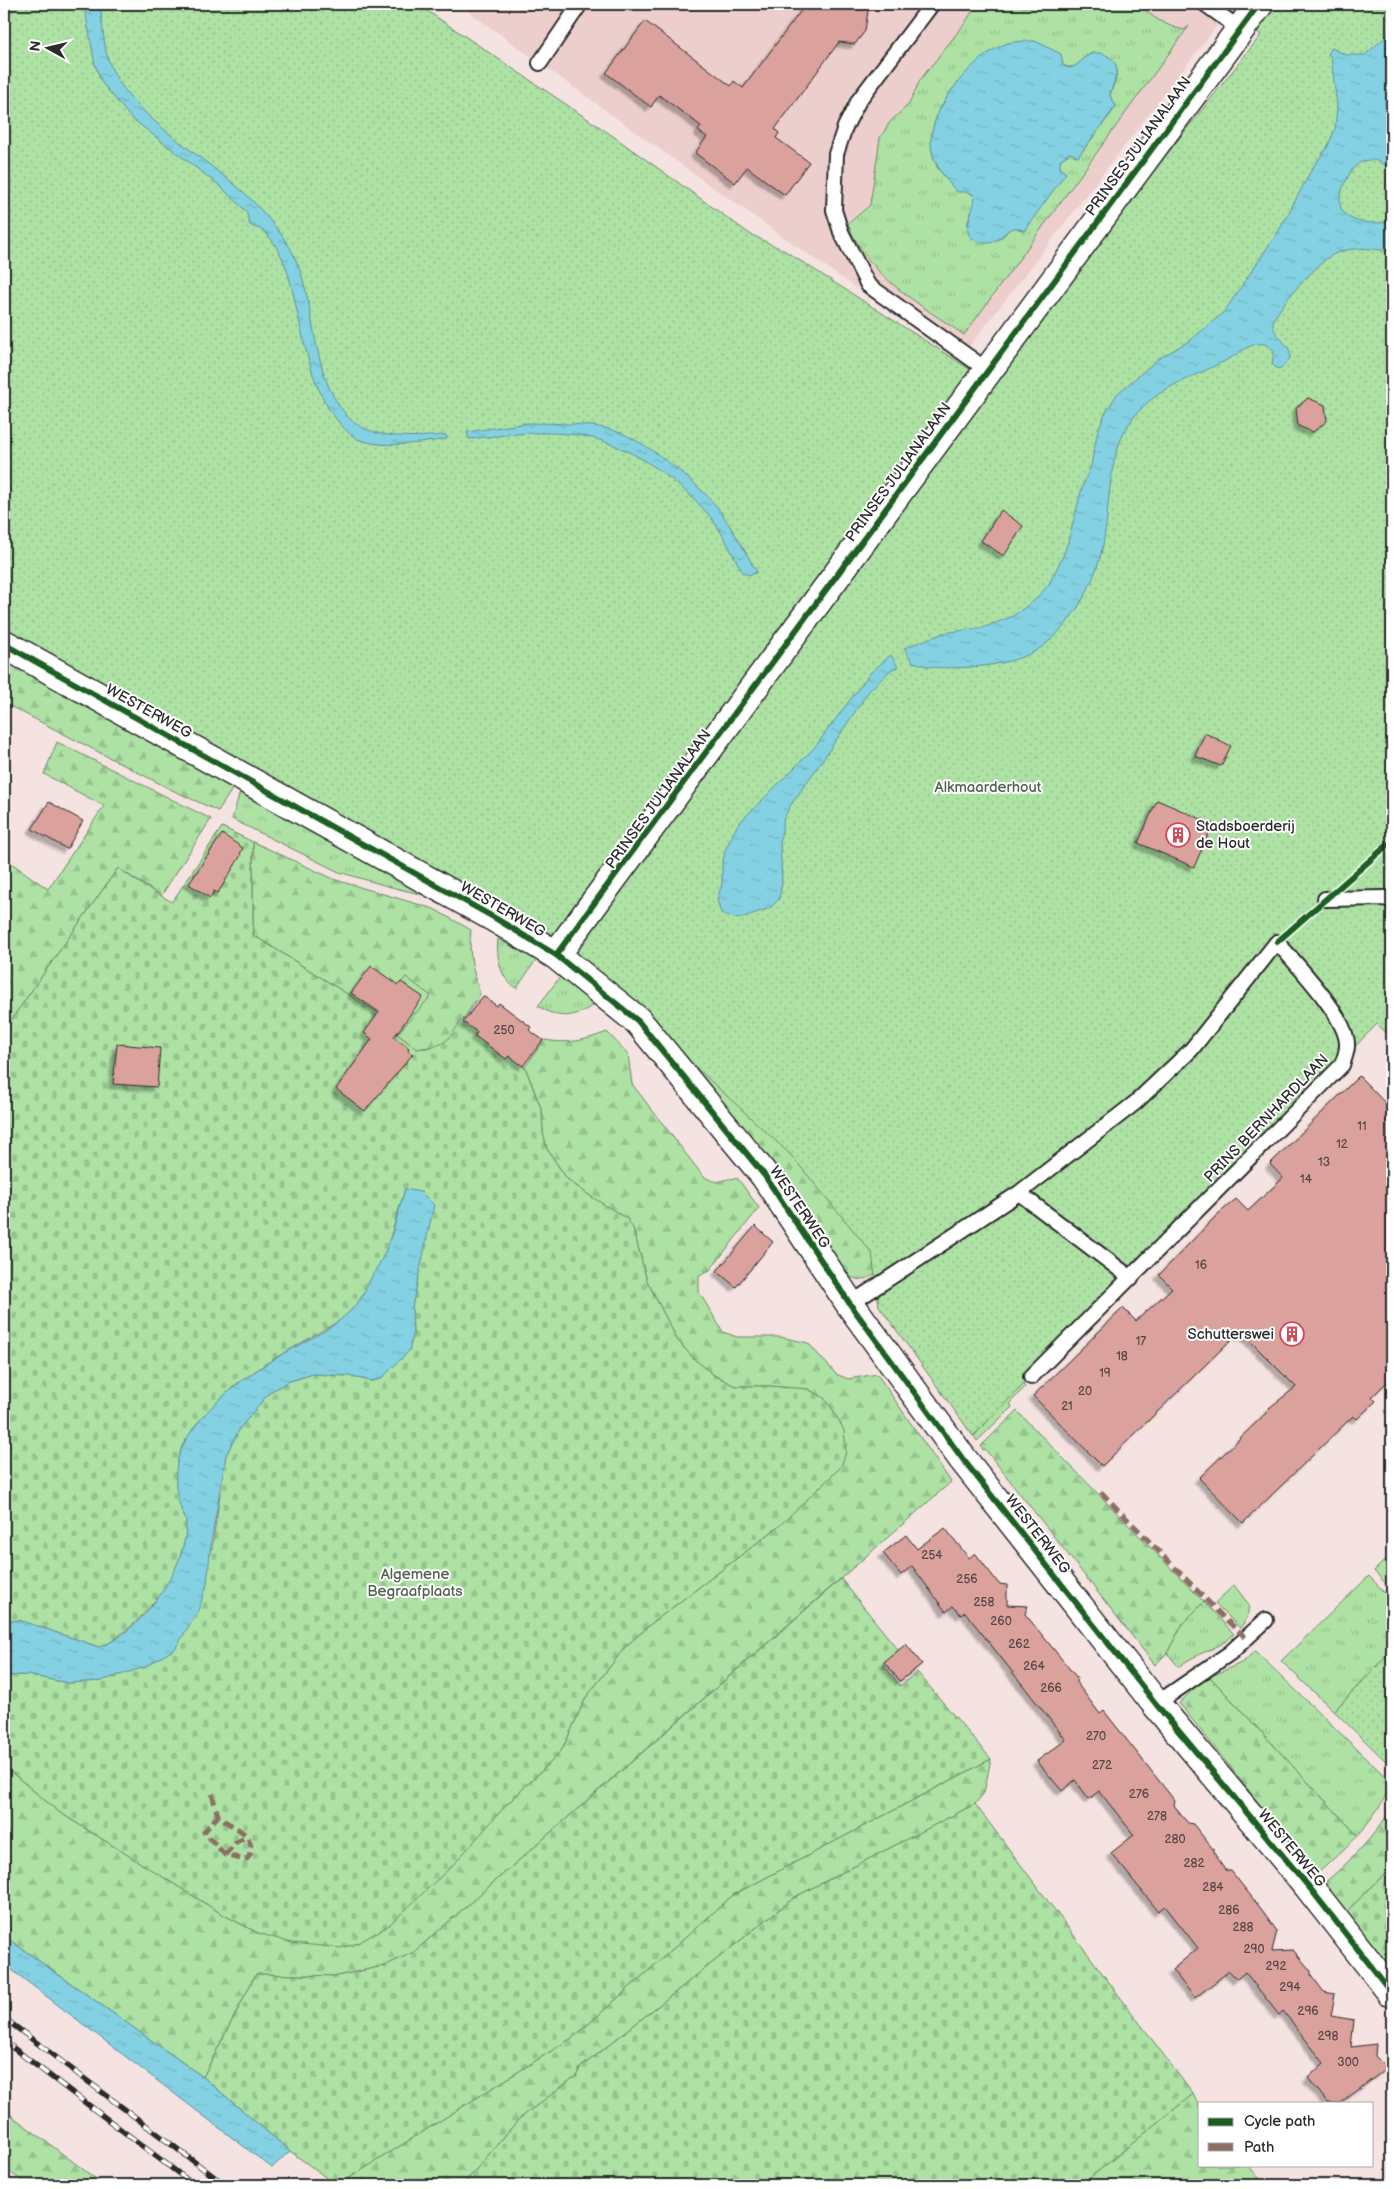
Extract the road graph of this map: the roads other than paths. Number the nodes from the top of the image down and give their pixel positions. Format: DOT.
graph roads {
  1 [pos="580,4"];
  2 [pos="932,4"];
  3 [pos="1205,4"];
  4 [pos="1259,4"];
  5 [pos="1240,29"];
  6 [pos="540,63"];
  7 [pos="987,370"];
  8 [pos="4,644"];
  9 [pos="1324,900"];
  10 [pos="1392,901"];
  11 [pos="556,955"];
  12 [pos="1019,1193"];
  13 [pos="1131,1278"];
  14 [pos="850,1304"];
  15 [pos="1031,1378"];
  16 [pos="1266,1620"];
  17 [pos="1156,1704"];
  18 [pos="1392,1993"];
  1 -- 6 [label="lane"];
  2 -- 7 [label="lane"];
  3 -- 5 [label="lane"];
  4 -- 5 [label="street, PRINSES JULIANALAAN"];
  5 -- 7 [label="street, PRINSES JULIANALAAN"];
  7 -- 11 [label="street, PRINSES JULIANALAAN"];
  8 -- 11 [label="street, WESTERWEG"];
  9 -- 10 [label="lane"];
  11 -- 14 [label="street, WESTERWEG"];
  12 -- 13 [label="lane"];
  12 -- 13 [label="lane, PRINS BERNHARDLAAN"];
  12 -- 14 [label="lane, PRINS BERNHARDLAAN"];
  13 -- 15 [label="lane, PRINS BERNHARDLAAN"];
  14 -- 17 [label="street, WESTERWEG"];
  16 -- 17 [label="lane"];
  17 -- 18 [label="street, WESTERWEG"];
}
